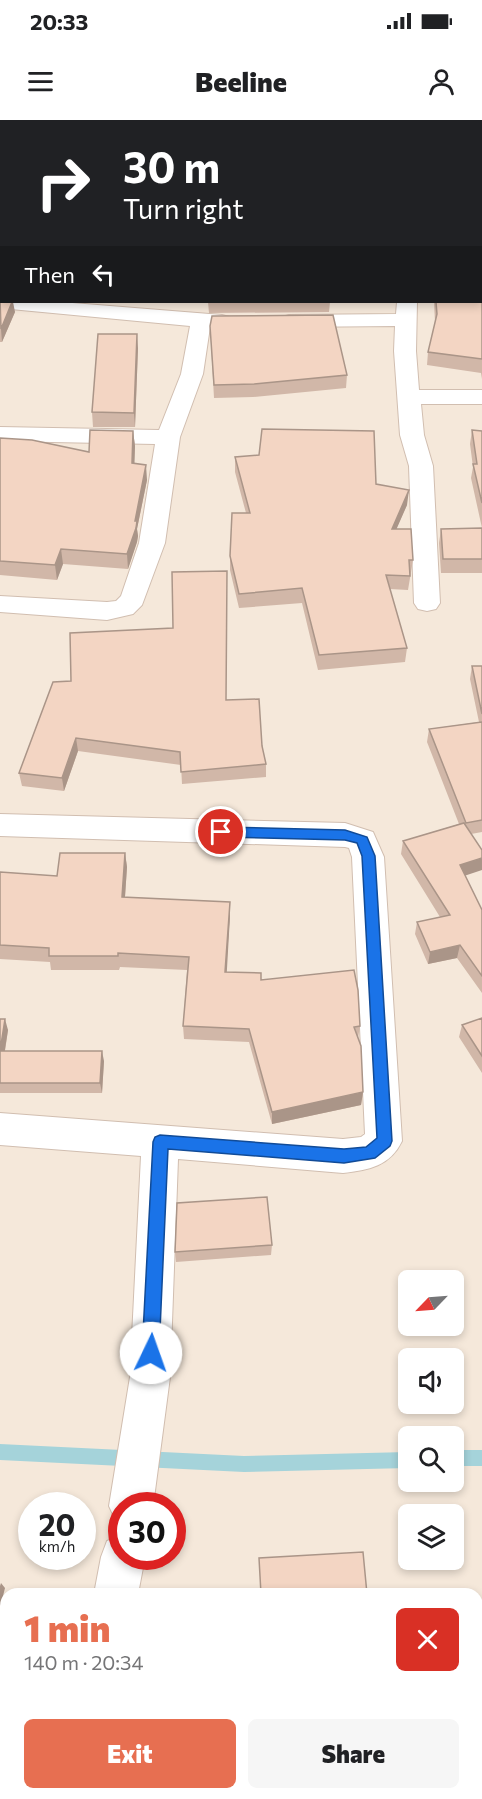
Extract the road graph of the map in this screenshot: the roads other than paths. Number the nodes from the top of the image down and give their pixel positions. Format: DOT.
graph roads {
  1 [pos="11,303"];
  2 [pos="407,311"];
  3 [pos="201,321"];
  4 [pos="247,321"];
  5 [pos="270,321"];
  6 [pos="408,397"];
  7 [pos="482,397"];
  8 [pos="0,434"];
  9 [pos="168,437"];
  10 [pos="427,603"];
  11 [pos="0,604"];
  12 [pos="0,825"];
  13 [pos="0,1129"];
  14 [pos="160,1142"];
  15 [pos="134,1492"];
  16 [pos="121,1570"];
  17 [pos="117,1588"];
  1 -- 3 [label="street"];
  2 -- 5 [label="street"];
  2 -- 6 [label="street"];
  3 -- 4 [label="street"];
  3 -- 9 [label="street"];
  6 -- 7 [label="street"];
  6 -- 10 [label="street"];
  8 -- 9 [label="street"];
  9 -- 11 [label="street"];
  12 -- 14 [label="street"];
  13 -- 14 [label="street"];
  14 -- 15 [label="street"];
  16 -- 17 [label="street"];
}
